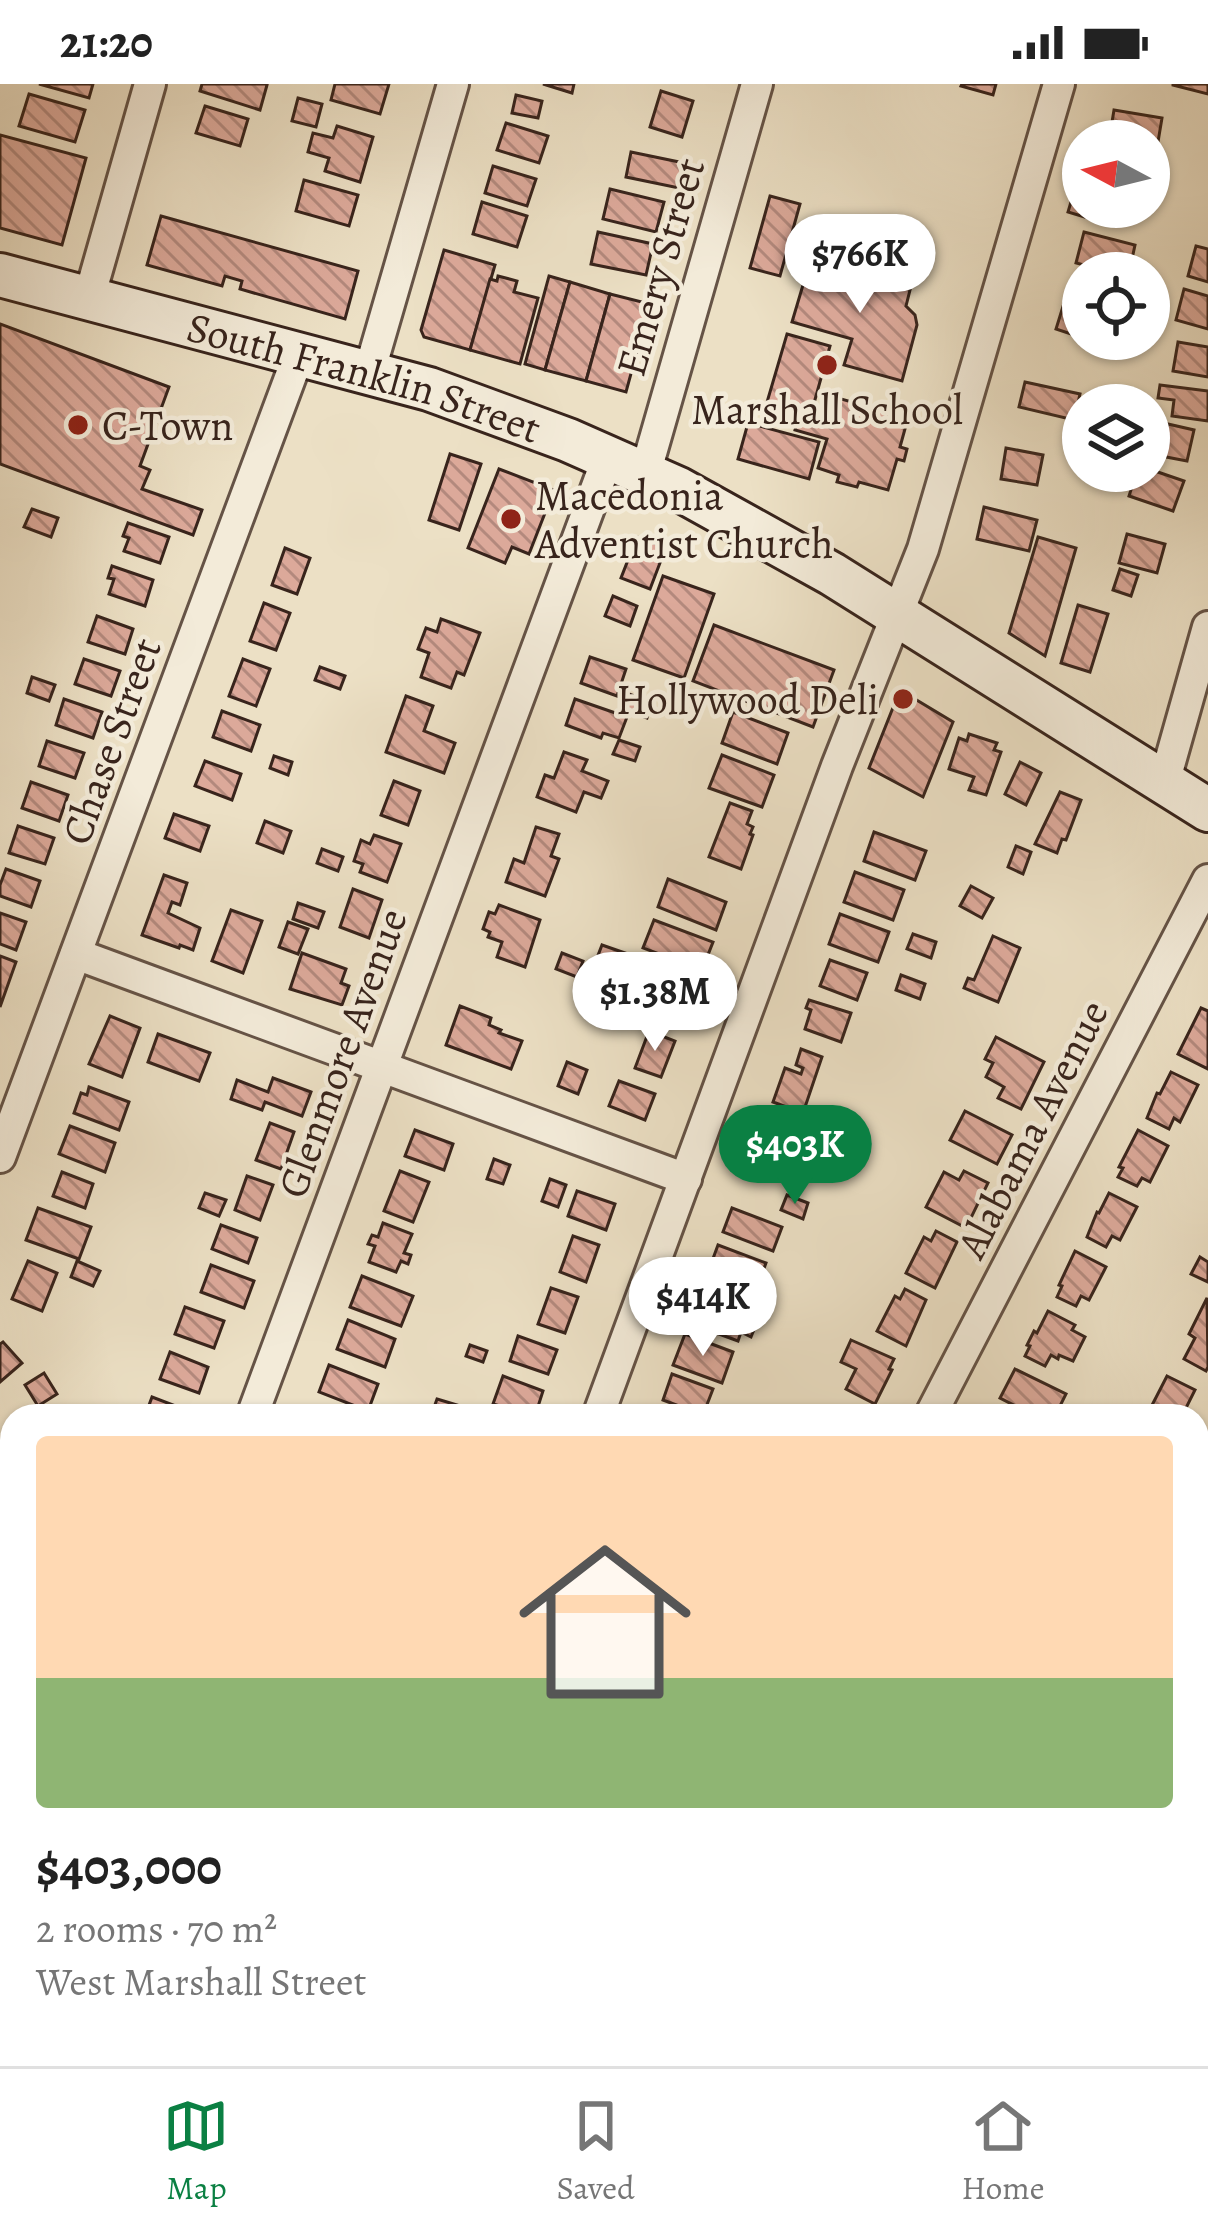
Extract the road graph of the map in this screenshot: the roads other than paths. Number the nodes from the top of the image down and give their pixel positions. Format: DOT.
graph roads {
  1 [pos="150,84"];
  2 [pos="453,84"];
  3 [pos="757,84"];
  4 [pos="1059,84"];
  5 [pos="0,275"];
  6 [pos="89,298"];
  7 [pos="299,354"];
  8 [pos="369,373"];
  9 [pos="627,466"];
  10 [pos="896,616"];
  11 [pos="1208,627"];
  12 [pos="511,718"];
  13 [pos="1164,783"];
  14 [pos="1208,810"];
  15 [pos="1208,880"];
  16 [pos="76,954"];
  17 [pos="381,1067"];
  18 [pos="0,1157"];
  19 [pos="686,1180"];
  20 [pos="256,1404"];
  21 [pos="602,1404"];
  22 [pos="937,1404"];
  1 -- 6 [label="street"];
  2 -- 8 [label="street"];
  3 -- 9 [label="street, Emery Street"];
  4 -- 10 [label="street"];
  5 -- 6 [label="main road, South Franklin Street"];
  6 -- 7 [label="main road, South Franklin Street"];
  7 -- 8 [label="main road, South Franklin Street"];
  7 -- 16 [label="street, Chase Street"];
  8 -- 9 [label="main road, South Franklin Street"];
  9 -- 10 [label="main road, South Franklin Street"];
  9 -- 12 [label="street, Emery Street"];
  10 -- 13 [label="main road, South Franklin Street"];
  10 -- 19 [label="street"];
  11 -- 13 [label="street"];
  12 -- 17 [label="street, Glenmore Avenue"];
  13 -- 14 [label="main road, South Franklin Street"];
  15 -- 22 [label="street, Alabama Avenue"];
  16 -- 17 [label="street"];
  16 -- 18 [label="street, Chase Street"];
  17 -- 19 [label="street"];
  17 -- 20 [label="street, Glenmore Avenue"];
  19 -- 21 [label="street"];
}
